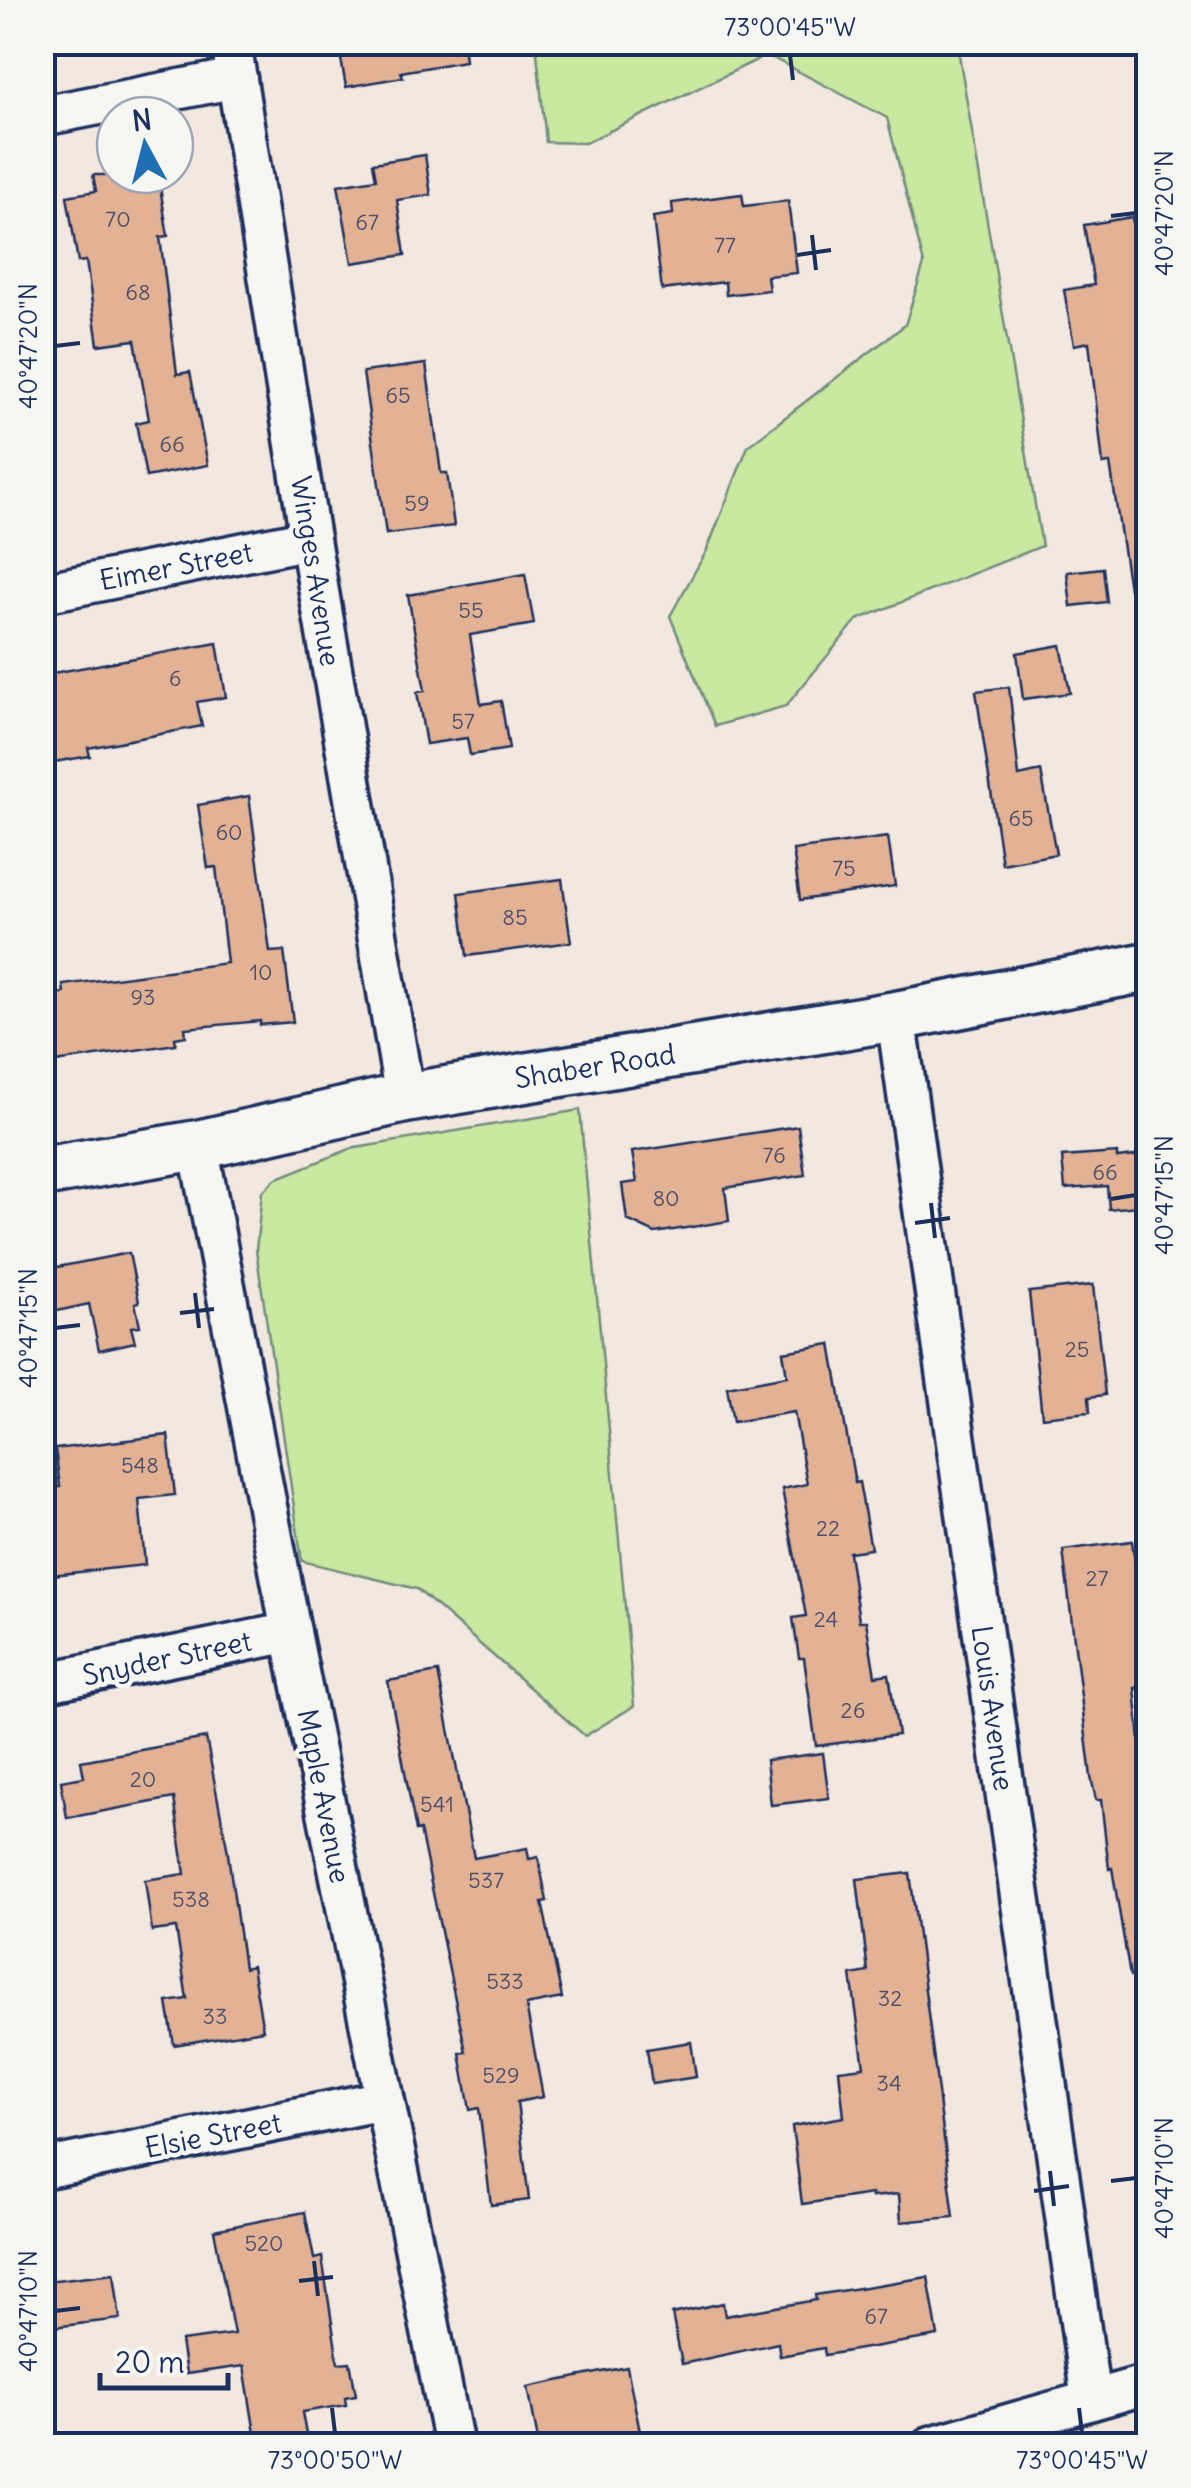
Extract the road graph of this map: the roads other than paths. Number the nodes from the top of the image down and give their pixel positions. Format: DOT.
graph roads {
  1 [pos="234,60"];
  2 [pos="42,116"];
  3 [pos="310,539"];
  4 [pos="42,592"];
  5 [pos="1148,968"];
  6 [pos="896,1016"];
  7 [pos="405,1098"];
  8 [pos="198,1145"];
  9 [pos="42,1172"];
  10 [pos="291,1632"];
  11 [pos="42,1683"];
  12 [pos="384,2100"];
  13 [pos="42,2169"];
  14 [pos="1148,2384"];
  15 [pos="1090,2400"];
  16 [pos="454,2446"];
  17 [pos="931,2446"];
  1 -- 2 [label="street"];
  1 -- 3 [label="street, Winges Avenue"];
  3 -- 4 [label="street, Eimer Street"];
  3 -- 7 [label="street, Winges Avenue"];
  5 -- 6 [label="street, Shaber Road"];
  6 -- 7 [label="street, Shaber Road"];
  6 -- 15 [label="street, Louis Avenue"];
  7 -- 8 [label="street, Shaber Road"];
  8 -- 9 [label="street, Shaber Road"];
  8 -- 10 [label="street, Maple Avenue"];
  10 -- 11 [label="street, Snyder Street"];
  10 -- 12 [label="street, Maple Avenue"];
  12 -- 13 [label="street, Elsie Street"];
  12 -- 16 [label="street, Maple Avenue"];
  14 -- 15 [label="street"];
  15 -- 17 [label="street"];
}
